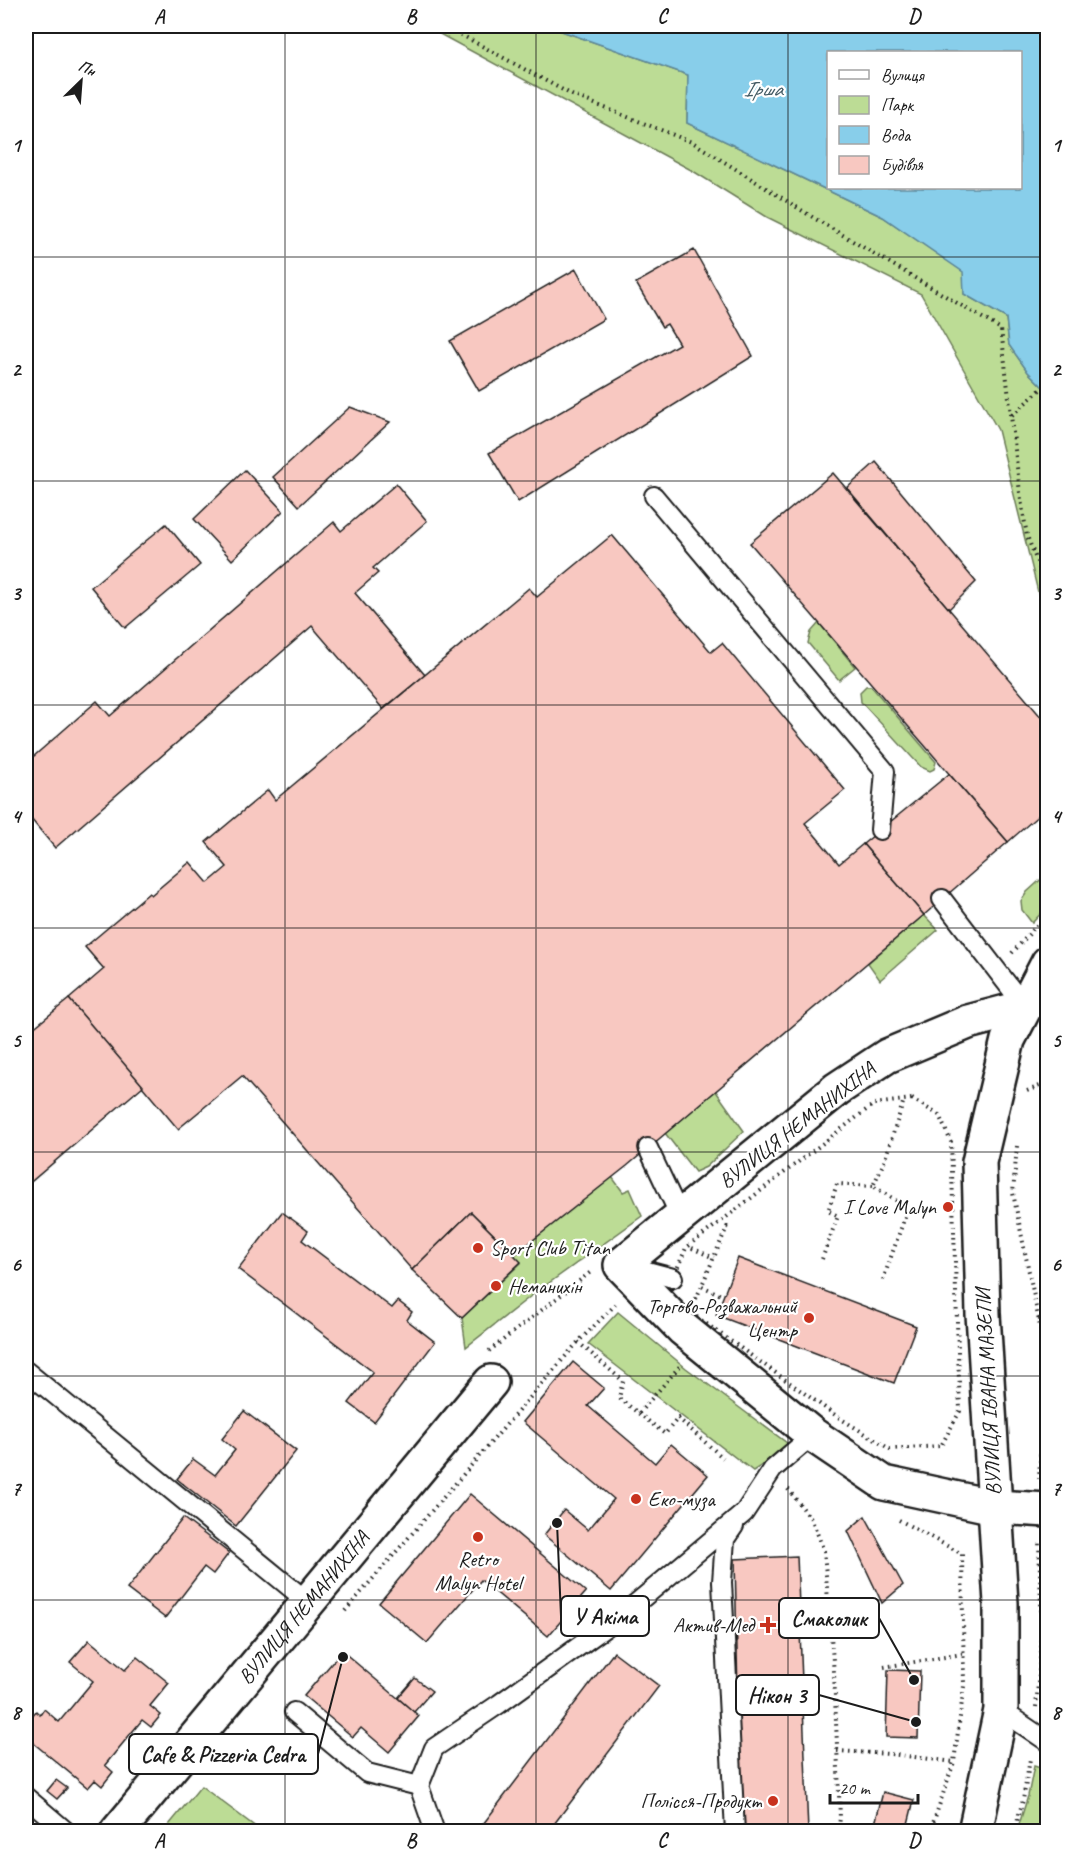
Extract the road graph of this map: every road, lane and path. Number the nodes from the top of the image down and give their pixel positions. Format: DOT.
graph roads {
  1 [pos="445,26"];
  2 [pos="1040,390"];
  3 [pos="1011,416"];
  4 [pos="654,496"];
  5 [pos="1047,590"];
  6 [pos="880,830"];
  7 [pos="942,899"];
  8 [pos="1047,963"];
  9 [pos="1025,1007"];
  10 [pos="1025,1081"];
  11 [pos="1047,1083"];
  12 [pos="904,1100"];
  13 [pos="1018,1135"];
  14 [pos="648,1148"];
  15 [pos="873,1186"];
  16 [pos="731,1228"];
  17 [pos="684,1231"];
  18 [pos="714,1258"];
  19 [pos="822,1259"];
  20 [pos="621,1265"];
  21 [pos="673,1278"];
  22 [pos="883,1280"];
  23 [pos="723,1296"];
  24 [pos="620,1300"];
  25 [pos="1047,1318"];
  26 [pos="1038,1319"];
  27 [pos="1047,1333"];
  28 [pos="1041,1334"];
  29 [pos="578,1342"];
  30 [pos="682,1362"];
  31 [pos="26,1371"];
  32 [pos="491,1382"];
  33 [pos="1045,1403"];
  34 [pos="639,1413"];
  35 [pos="813,1435"];
  36 [pos="723,1458"];
  37 [pos="773,1469"];
  38 [pos="995,1507"];
  39 [pos="1043,1510"];
  40 [pos="744,1513"];
  41 [pos="899,1520"];
  42 [pos="308,1602"];
  43 [pos="344,1612"];
  44 [pos="963,1654"];
  45 [pos="884,1667"];
  46 [pos="1001,1710"];
  47 [pos="294,1712"];
  48 [pos="1041,1737"];
  49 [pos="837,1751"];
  50 [pos="954,1762"];
  51 [pos="419,1786"];
  52 [pos="26,1797"];
  53 [pos="67,1832"];
  54 [pos="117,1832"];
  55 [pos="435,1832"];
  56 [pos="735,1832"];
  57 [pos="838,1832"];
  58 [pos="930,1832"];
  59 [pos="975,1832"];
  60 [pos="1014,1832"];
  1 -- 3 [label="path"];
  2 -- 3 [label="path"];
  3 -- 5 [label="path"];
  4 -- 6 [label="lane"];
  7 -- 9 [label="lane"];
  8 -- 9 [label="street, ВУЛИЦЯ ІВАНА МАЗЕПИ"];
  9 -- 17 [label="street, ВУЛИЦЯ НЕМАНИХІНА"];
  9 -- 38 [label="street, ВУЛИЦЯ ІВАНА МАЗЕПИ"];
  10 -- 11 [label="path"];
  12 -- 15 [label="path"];
  12 -- 17 [label="path"];
  12 -- 21 [label="path"];
  13 -- 26 [label="path"];
  14 -- 17 [label="lane"];
  15 -- 19 [label="path"];
  15 -- 22 [label="path"];
  16 -- 18 [label="path"];
  17 -- 18 [label="path"];
  17 -- 20 [label="street, ВУЛИЦЯ НЕМАНИХІНА"];
  17 -- 21 [label="path"];
  18 -- 23 [label="path"];
  20 -- 21 [label="lane"];
  20 -- 35 [label="street"];
  24 -- 29 [label="path"];
  25 -- 26 [label="path"];
  26 -- 28 [label="path"];
  27 -- 28 [label="path"];
  28 -- 33 [label="path"];
  29 -- 34 [label="path"];
  29 -- 43 [label="path"];
  30 -- 34 [label="path"];
  31 -- 42 [label="lane"];
  32 -- 42 [label="street, ВУЛИЦЯ НЕМАНИХІНА"];
  33 -- 39 [label="path"];
  34 -- 36 [label="path"];
  35 -- 37 [label="lane"];
  35 -- 38 [label="street"];
  37 -- 40 [label="lane"];
  37 -- 49 [label="path"];
  38 -- 39 [label="street"];
  38 -- 46 [label="street, ВУЛИЦЯ ІВАНА МАЗЕПИ"];
  39 -- 48 [label="path"];
  40 -- 51 [label="lane"];
  40 -- 56 [label="lane"];
  41 -- 44 [label="path"];
  42 -- 54 [label="street, ВУЛИЦЯ НЕМАНИХІНА"];
  44 -- 45 [label="path"];
  44 -- 50 [label="path"];
  46 -- 48 [label="lane"];
  46 -- 59 [label="street, ВУЛИЦЯ ІВАНА МАЗЕПИ"];
  47 -- 51 [label="lane"];
  48 -- 60 [label="path"];
  49 -- 50 [label="path"];
  49 -- 57 [label="path"];
  50 -- 58 [label="path"];
  51 -- 55 [label="lane"];
  52 -- 53 [label="lane"];
}
